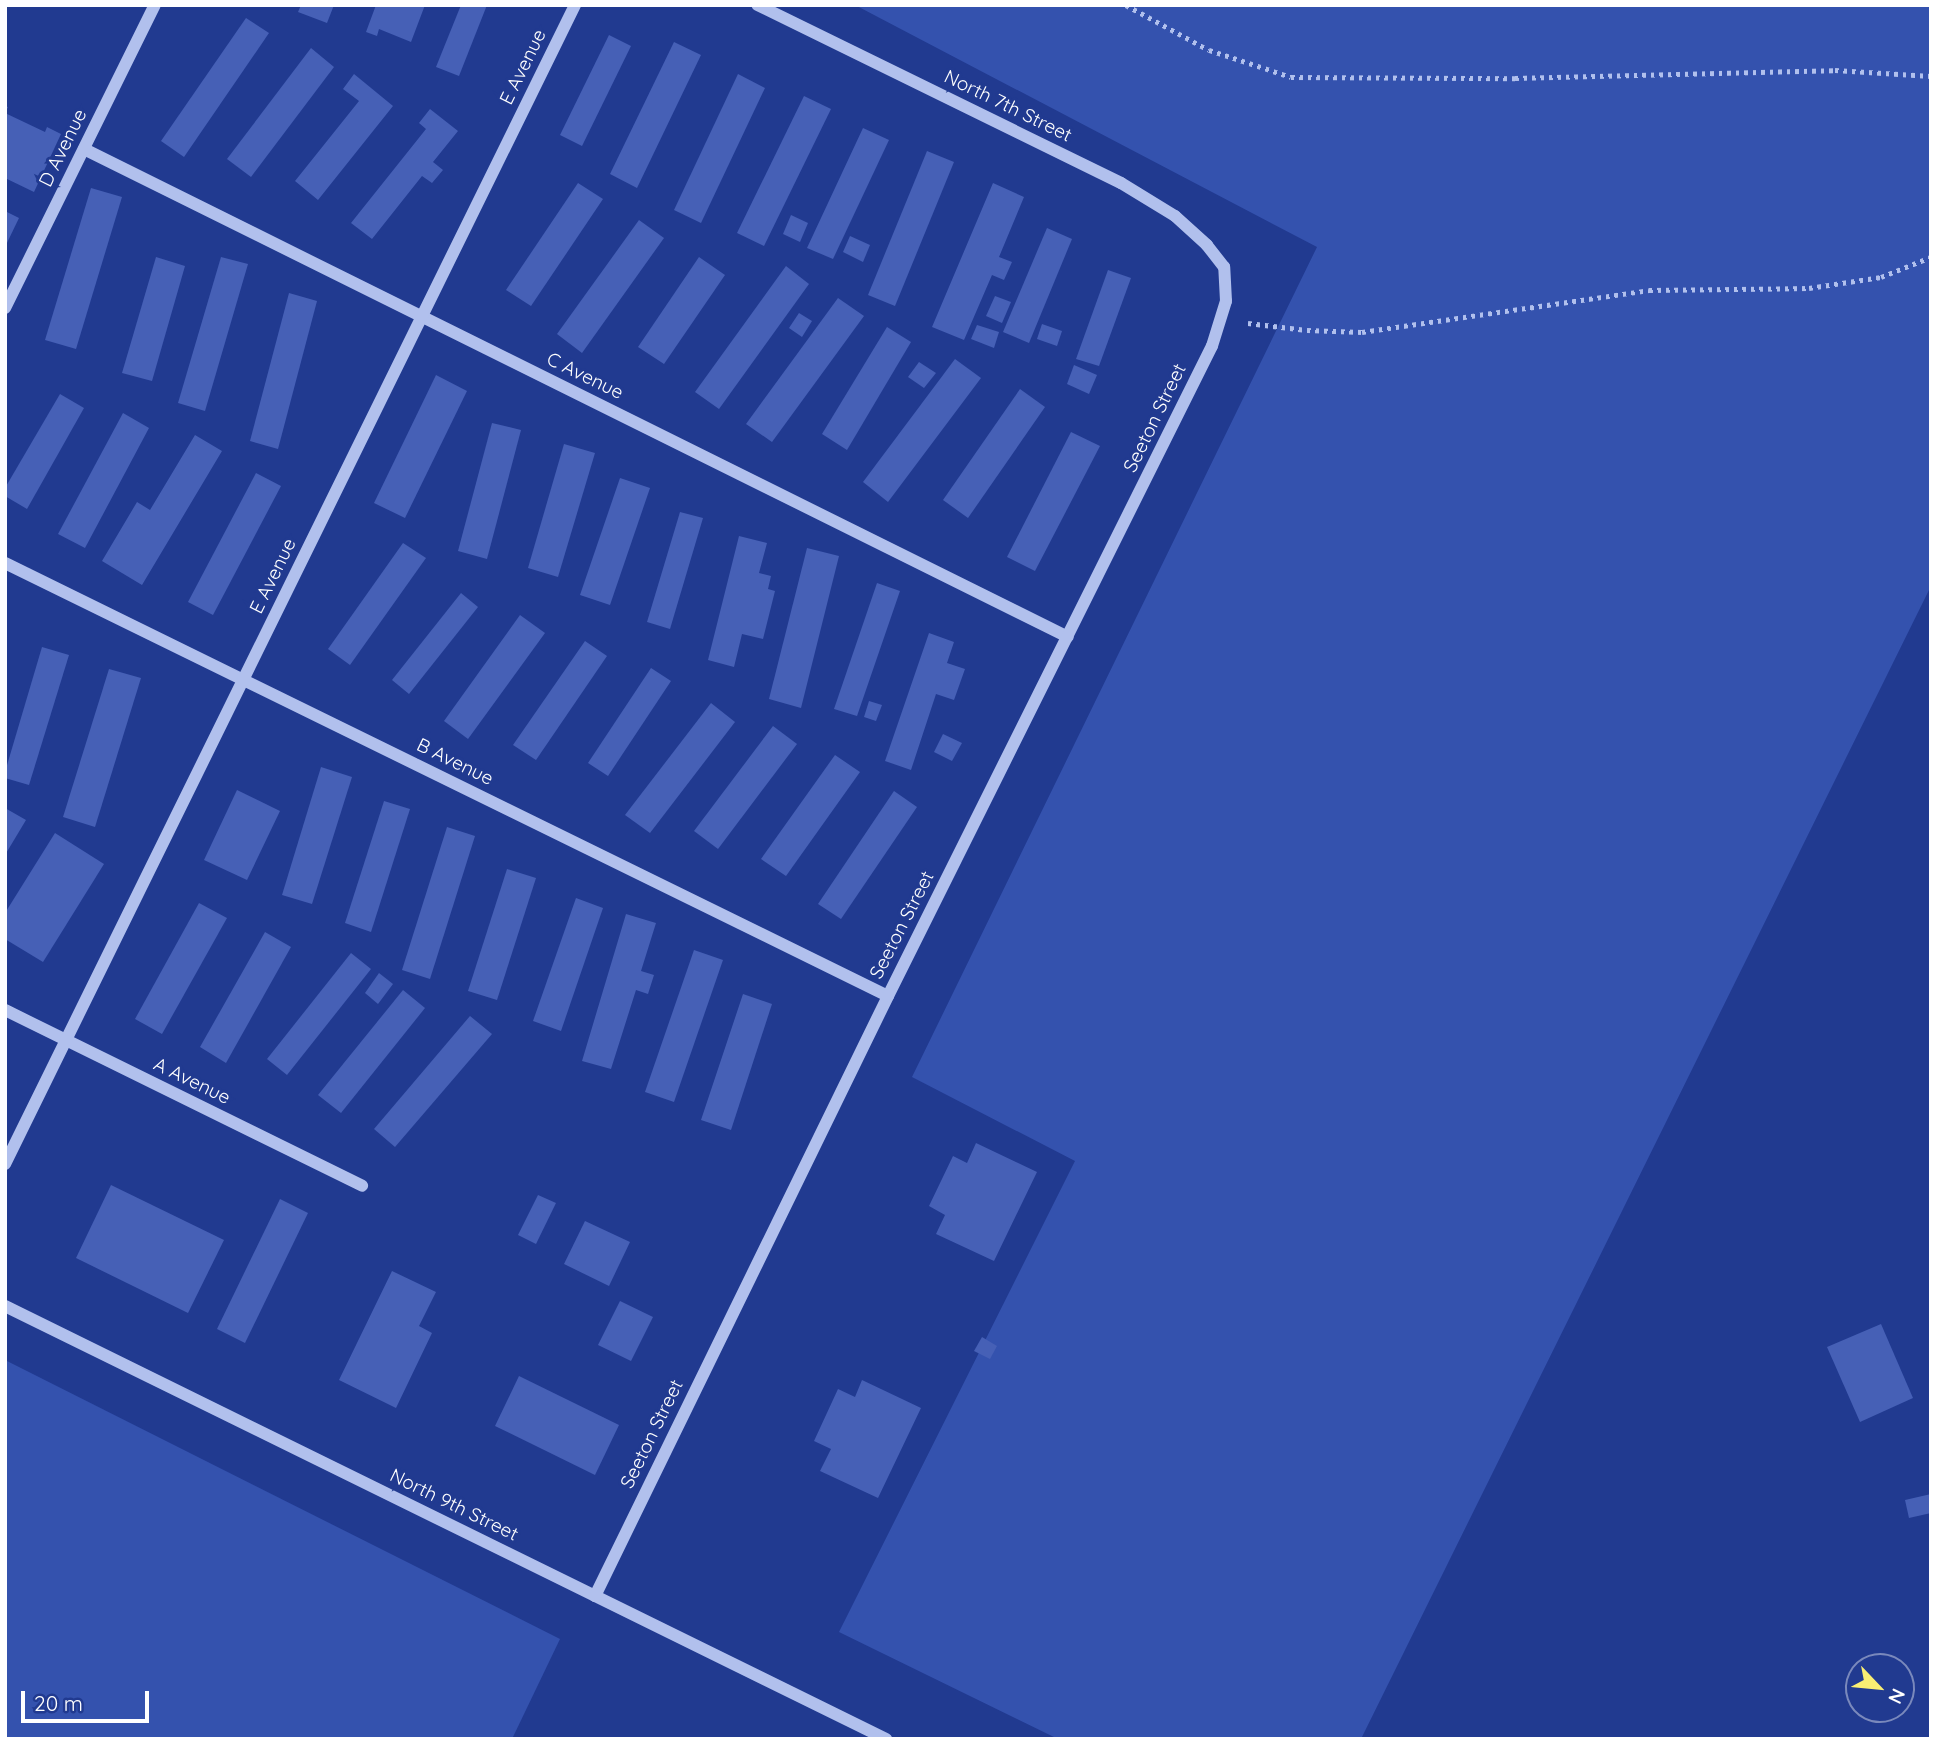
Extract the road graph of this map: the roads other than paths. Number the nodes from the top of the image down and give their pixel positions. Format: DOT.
graph roads {
  1 [pos="155,5"];
  2 [pos="575,5"];
  3 [pos="757,5"];
  4 [pos="84,149"];
  5 [pos="1224,267"];
  6 [pos="5,308"];
  7 [pos="422,317"];
  8 [pos="5,563"];
  9 [pos="1069,637"];
  10 [pos="243,680"];
  11 [pos="888,996"];
  12 [pos="5,1010"];
  13 [pos="66,1040"];
  14 [pos="5,1164"];
  15 [pos="362,1186"];
  16 [pos="5,1306"];
  17 [pos="595,1596"];
  18 [pos="886,1739"];
  1 -- 4 [label="street, D Avenue"];
  2 -- 7 [label="street, E Avenue"];
  3 -- 5 [label="street, North 7th Street"];
  4 -- 6 [label="street, D Avenue"];
  4 -- 7 [label="street, C Avenue"];
  5 -- 9 [label="street, Seeton Street"];
  7 -- 9 [label="street, C Avenue"];
  7 -- 10 [label="street, E Avenue"];
  8 -- 10 [label="street, B Avenue"];
  9 -- 11 [label="street, Seeton Street"];
  10 -- 11 [label="street, B Avenue"];
  10 -- 13 [label="street, E Avenue"];
  11 -- 17 [label="street, Seeton Street"];
  12 -- 13 [label="street, A Avenue"];
  13 -- 14 [label="street, E Avenue"];
  13 -- 15 [label="street, A Avenue"];
  16 -- 17 [label="street, North 9th Street"];
  17 -- 18 [label="street, North 9th Street"];
}
